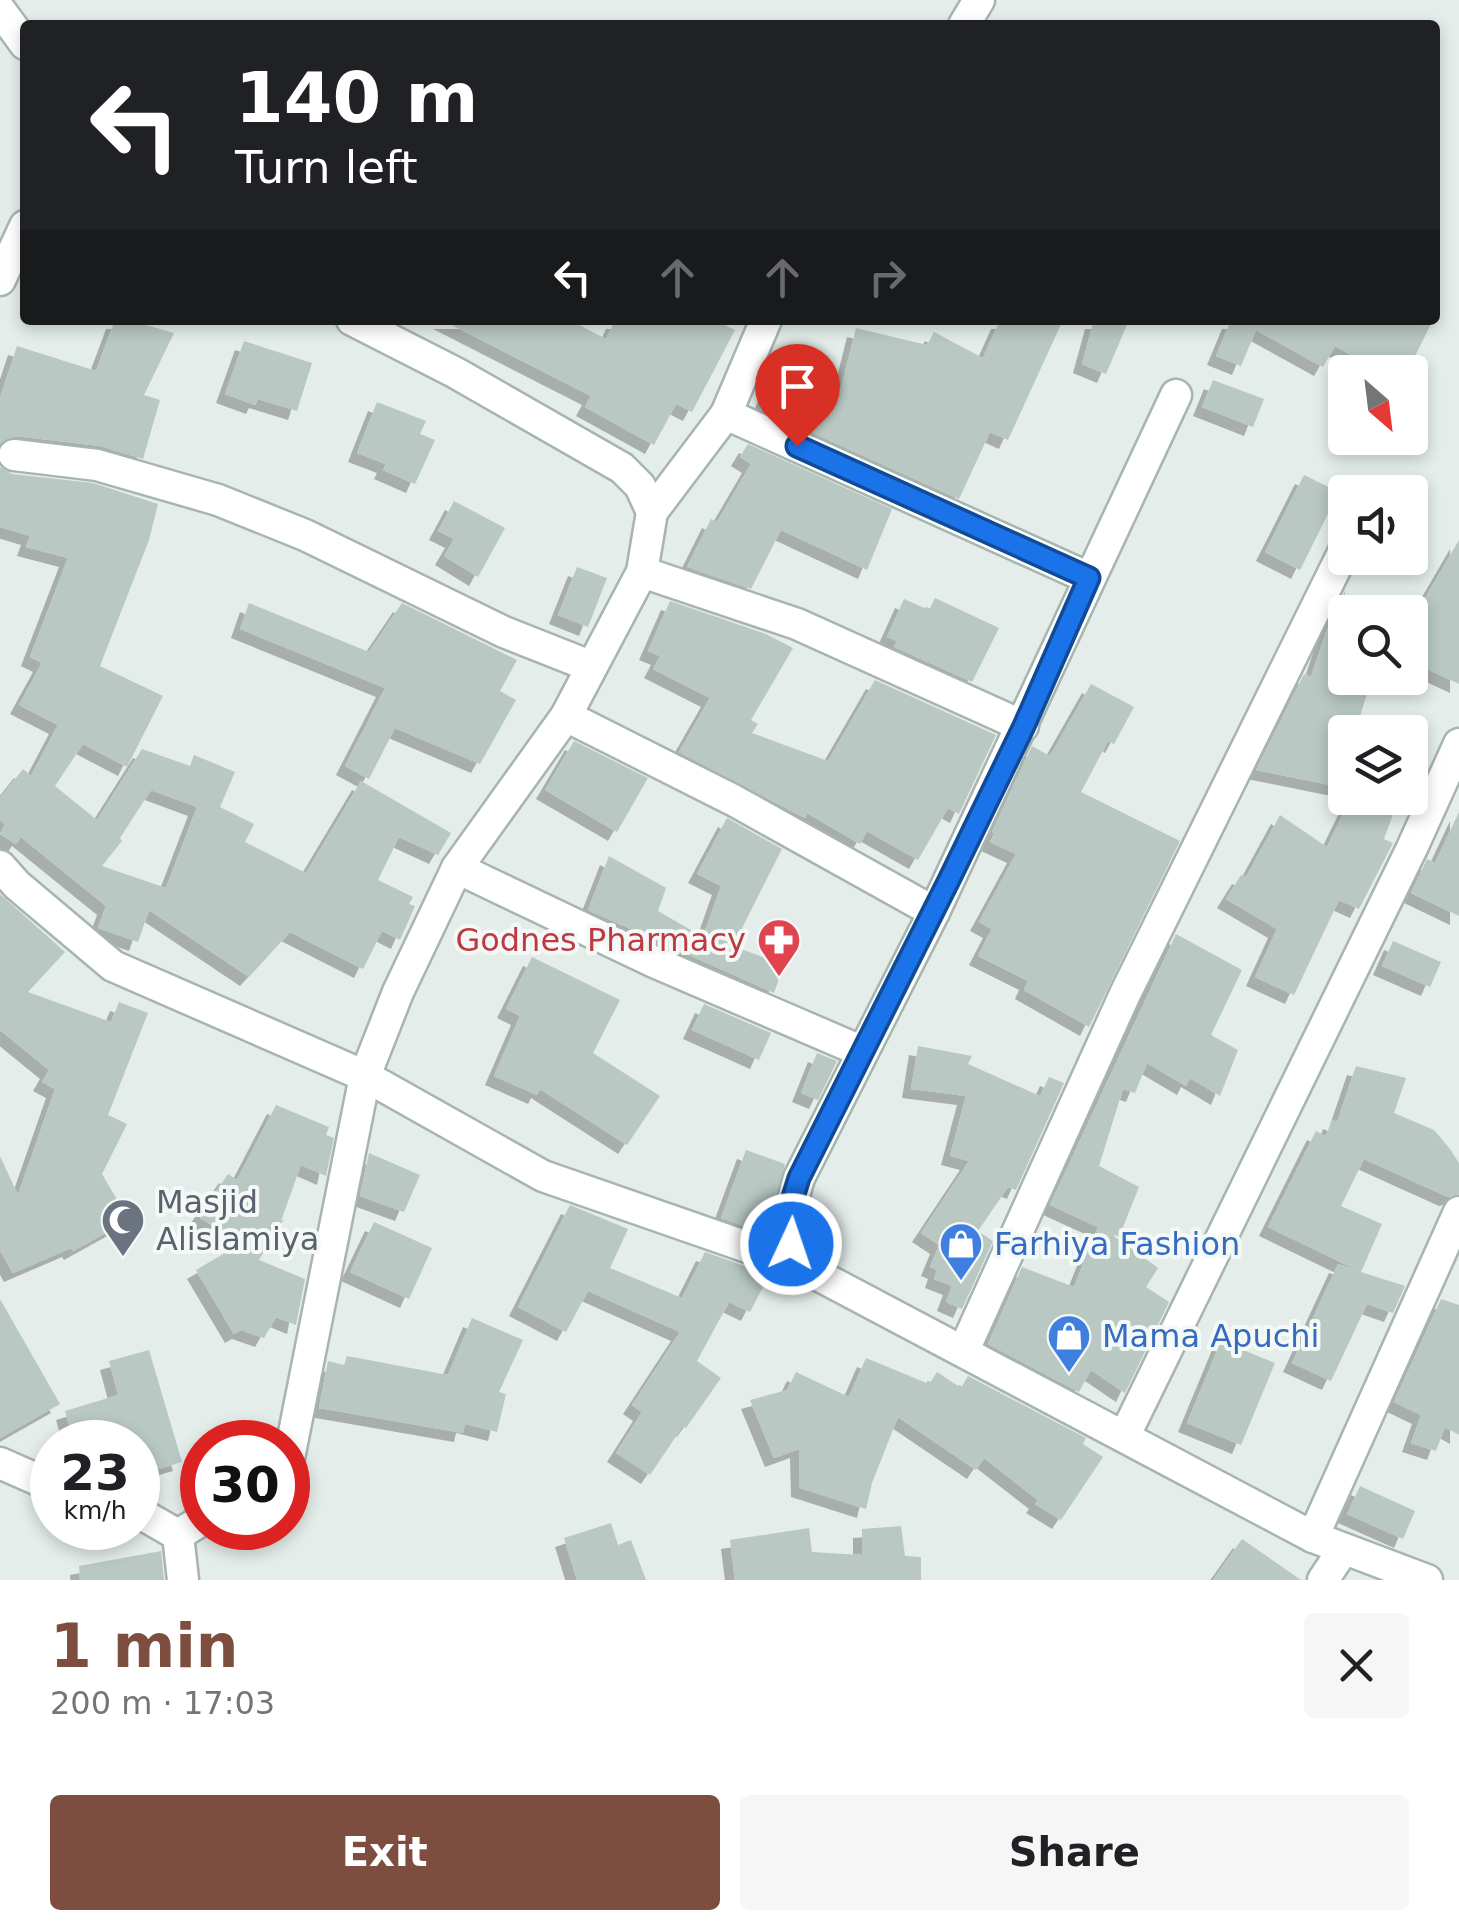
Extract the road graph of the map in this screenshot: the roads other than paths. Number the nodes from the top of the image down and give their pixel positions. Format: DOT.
graph roads {
  1 [pos="0,10"];
  2 [pos="20,37"];
  3 [pos="20,237"];
  4 [pos="0,280"];
  5 [pos="362,325"];
  6 [pos="760,325"];
  7 [pos="1176,395"];
  8 [pos="726,414"];
  9 [pos="14,454"];
  10 [pos="652,512"];
  11 [pos="642,572"];
  12 [pos="1332,575"];
  13 [pos="1089,578"];
  14 [pos="590,666"];
  15 [pos="566,716"];
  16 [pos="1024,726"];
  17 [pos="1459,744"];
  18 [pos="0,866"];
  19 [pos="457,868"];
  20 [pos="934,912"];
  21 [pos="861,1051"];
  22 [pos="366,1076"];
  23 [pos="1459,1212"];
  24 [pos="799,1265"];
  25 [pos="964,1350"];
  26 [pos="297,1420"];
  27 [pos="1125,1435"];
  28 [pos="0,1463"];
  29 [pos="30,1476"];
  30 [pos="1313,1536"];
  31 [pos="187,1550"];
  32 [pos="1343,1550"];
  33 [pos="183,1580"];
  34 [pos="1323,1580"];
  35 [pos="1427,1580"];
  1 -- 2 [label="street"];
  3 -- 4 [label="street"];
  5 -- 10 [label="street"];
  6 -- 8 [label="street"];
  7 -- 13 [label="street"];
  8 -- 10 [label="street"];
  8 -- 13 [label="street"];
  9 -- 14 [label="street"];
  10 -- 11 [label="street"];
  11 -- 14 [label="street"];
  11 -- 16 [label="street"];
  12 -- 25 [label="street"];
  13 -- 16 [label="street"];
  14 -- 15 [label="street"];
  15 -- 19 [label="street"];
  15 -- 20 [label="street"];
  16 -- 20 [label="street"];
  17 -- 27 [label="street"];
  18 -- 22 [label="street"];
  19 -- 21 [label="street"];
  19 -- 22 [label="street"];
  20 -- 21 [label="street"];
  21 -- 24 [label="street"];
  22 -- 24 [label="street"];
  22 -- 26 [label="street"];
  23 -- 30 [label="street"];
  24 -- 25 [label="street"];
  25 -- 27 [label="street"];
  27 -- 30 [label="street"];
  28 -- 29 [label="street"];
  30 -- 32 [label="street"];
  31 -- 33 [label="street"];
  32 -- 34 [label="street"];
  32 -- 35 [label="street"];
}
